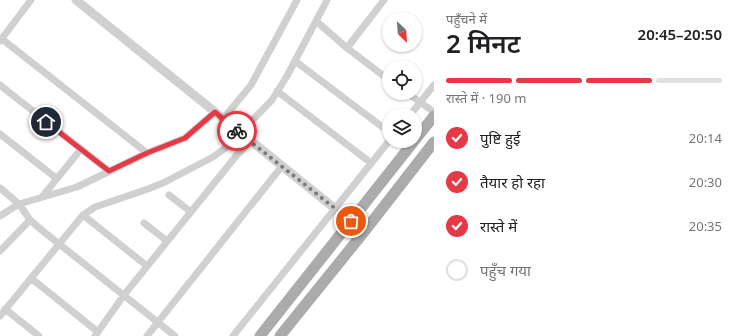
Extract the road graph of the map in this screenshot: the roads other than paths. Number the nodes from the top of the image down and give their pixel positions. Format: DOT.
graph roads {
  1 [pos="31,0"];
  2 [pos="327,0"];
  3 [pos="384,0"];
  4 [pos="78,1"];
  5 [pos="294,1"];
  6 [pos="316,21"];
  7 [pos="1,40"];
  8 [pos="347,48"];
  9 [pos="295,61"];
  10 [pos="382,75"];
  11 [pos="434,85"];
  12 [pos="0,86"];
  13 [pos="277,91"];
  14 [pos="416,100"];
  15 [pos="420,103"];
  16 [pos="416,108"];
  17 [pos="215,112"];
  18 [pos="434,112"];
  19 [pos="434,116"];
  20 [pos="223,119"];
  21 [pos="382,127"];
  22 [pos="240,132"];
  23 [pos="0,134"];
  24 [pos="250,141"];
  25 [pos="434,142"];
  26 [pos="383,148"];
  27 [pos="81,150"];
  28 [pos="147,153"];
  29 [pos="371,162"];
  30 [pos="282,166"];
  31 [pos="109,171"];
  32 [pos="56,178"];
  33 [pos="0,188"];
  34 [pos="169,195"];
  35 [pos="42,197"];
  36 [pos="21,206"];
  37 [pos="335,207"];
  38 [pos="191,212"];
  39 [pos="83,215"];
  40 [pos="0,216"];
  41 [pos="29,218"];
  42 [pos="351,221"];
  43 [pos="144,223"];
  44 [pos="364,232"];
  45 [pos="167,241"];
  46 [pos="60,245"];
  47 [pos="0,251"];
  48 [pos="147,266"];
  49 [pos="31,278"];
  50 [pos="124,295"];
  51 [pos="5,309"];
  52 [pos="0,316"];
  53 [pos="158,323"];
  54 [pos="96,334"];
  55 [pos="39,336"];
  56 [pos="147,336"];
  57 [pos="175,336"];
  58 [pos="233,336"];
  59 [pos="260,336"];
  60 [pos="280,336"];
  1 -- 7 [label="street"];
  2 -- 6 [label="street"];
  3 -- 8 [label="street"];
  4 -- 17 [label="street"];
  5 -- 20 [label="street"];
  6 -- 8 [label="street"];
  6 -- 9 [label="street"];
  7 -- 28 [label="street"];
  8 -- 10 [label="street"];
  9 -- 13 [label="street"];
  9 -- 21 [label="street"];
  11 -- 15 [label="street"];
  12 -- 27 [label="street"];
  13 -- 22 [label="street"];
  13 -- 29 [label="street"];
  14 -- 15 [label="street"];
  15 -- 16 [label="street"];
  15 -- 18 [label="street"];
  17 -- 20 [label="street"];
  17 -- 28 [label="street"];
  19 -- 42 [label="main road"];
  20 -- 22 [label="street"];
  22 -- 24 [label="street"];
  22 -- 39 [label="street"];
  23 -- 32 [label="street"];
  24 -- 30 [label="street"];
  24 -- 38 [label="street"];
  25 -- 44 [label="main road"];
  26 -- 29 [label="street"];
  27 -- 31 [label="street"];
  27 -- 32 [label="street"];
  28 -- 31 [label="street"];
  29 -- 37 [label="street"];
  30 -- 37 [label="street"];
  30 -- 53 [label="street"];
  31 -- 35 [label="street"];
  32 -- 35 [label="street"];
  33 -- 36 [label="street"];
  34 -- 38 [label="street"];
  35 -- 36 [label="street"];
  36 -- 40 [label="street"];
  36 -- 41 [label="street"];
  37 -- 42 [label="street"];
  37 -- 58 [label="street"];
  38 -- 45 [label="street"];
  39 -- 46 [label="street"];
  39 -- 48 [label="street"];
  41 -- 46 [label="street"];
  41 -- 47 [label="street"];
  42 -- 44 [label="street"];
  42 -- 59 [label="main road"];
  43 -- 45 [label="street"];
  44 -- 60 [label="main road"];
  45 -- 48 [label="street"];
  46 -- 49 [label="street"];
  46 -- 50 [label="street"];
  48 -- 50 [label="street"];
  49 -- 51 [label="street"];
  49 -- 54 [label="street"];
  50 -- 53 [label="street"];
  50 -- 54 [label="street"];
  51 -- 52 [label="street"];
  51 -- 55 [label="street"];
  53 -- 56 [label="street"];
  53 -- 57 [label="street"];
}
